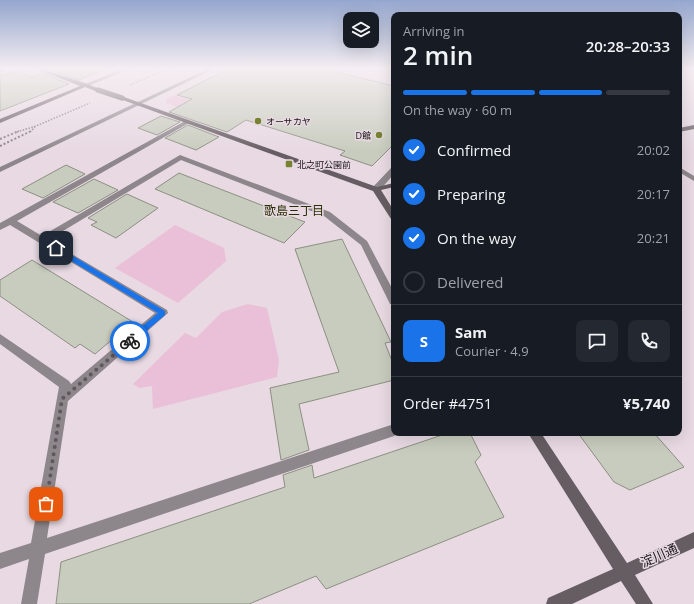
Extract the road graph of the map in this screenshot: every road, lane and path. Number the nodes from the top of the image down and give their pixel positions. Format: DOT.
graph roads {
  1 [pos="59,96"];
  2 [pos="117,96"];
  3 [pos="153,96"];
  4 [pos="138,103"];
  5 [pos="0,121"];
  6 [pos="187,122"];
  7 [pos="694,127"];
  8 [pos="682,129"];
  9 [pos="0,140"];
  10 [pos="0,146"];
  11 [pos="0,170"];
  12 [pos="682,172"];
  13 [pos="391,173"];
  14 [pos="694,179"];
  15 [pos="391,186"];
  16 [pos="376,189"];
  17 [pos="391,212"];
  18 [pos="10,221"];
  19 [pos="0,227"];
  20 [pos="42,240"];
  21 [pos="391,295"];
  22 [pos="0,338"];
  23 [pos="62,399"];
  24 [pos="391,431"];
  25 [pos="536,436"];
  26 [pos="694,540"];
  27 [pos="38,548"];
  28 [pos="0,561"];
  29 [pos="624,571"];
  30 [pos="29,604"];
  31 [pos="554,604"];
  32 [pos="644,604"];
  1 -- 5 [label="street"];
  2 -- 4 [label="street, bridge"];
  3 -- 4 [label="street"];
  4 -- 6 [label="street"];
  4 -- 11 [label="street"];
  6 -- 16 [label="street"];
  6 -- 18 [label="street"];
  7 -- 8 [label="street"];
  9 -- 10 [label="path"];
  12 -- 14 [label="street"];
  13 -- 16 [label="street"];
  15 -- 16 [label="street"];
  16 -- 17 [label="street"];
  18 -- 19 [label="street"];
  18 -- 20 [label="street"];
  20 -- 21 [label="street"];
  20 -- 23 [label="street"];
  22 -- 23 [label="street"];
  23 -- 27 [label="street"];
  24 -- 27 [label="street"];
  25 -- 29 [label="street"];
  26 -- 29 [label="street, 淀川通"];
  27 -- 28 [label="street"];
  27 -- 30 [label="street"];
  29 -- 31 [label="street, 淀川通"];
  29 -- 32 [label="street"];
}
